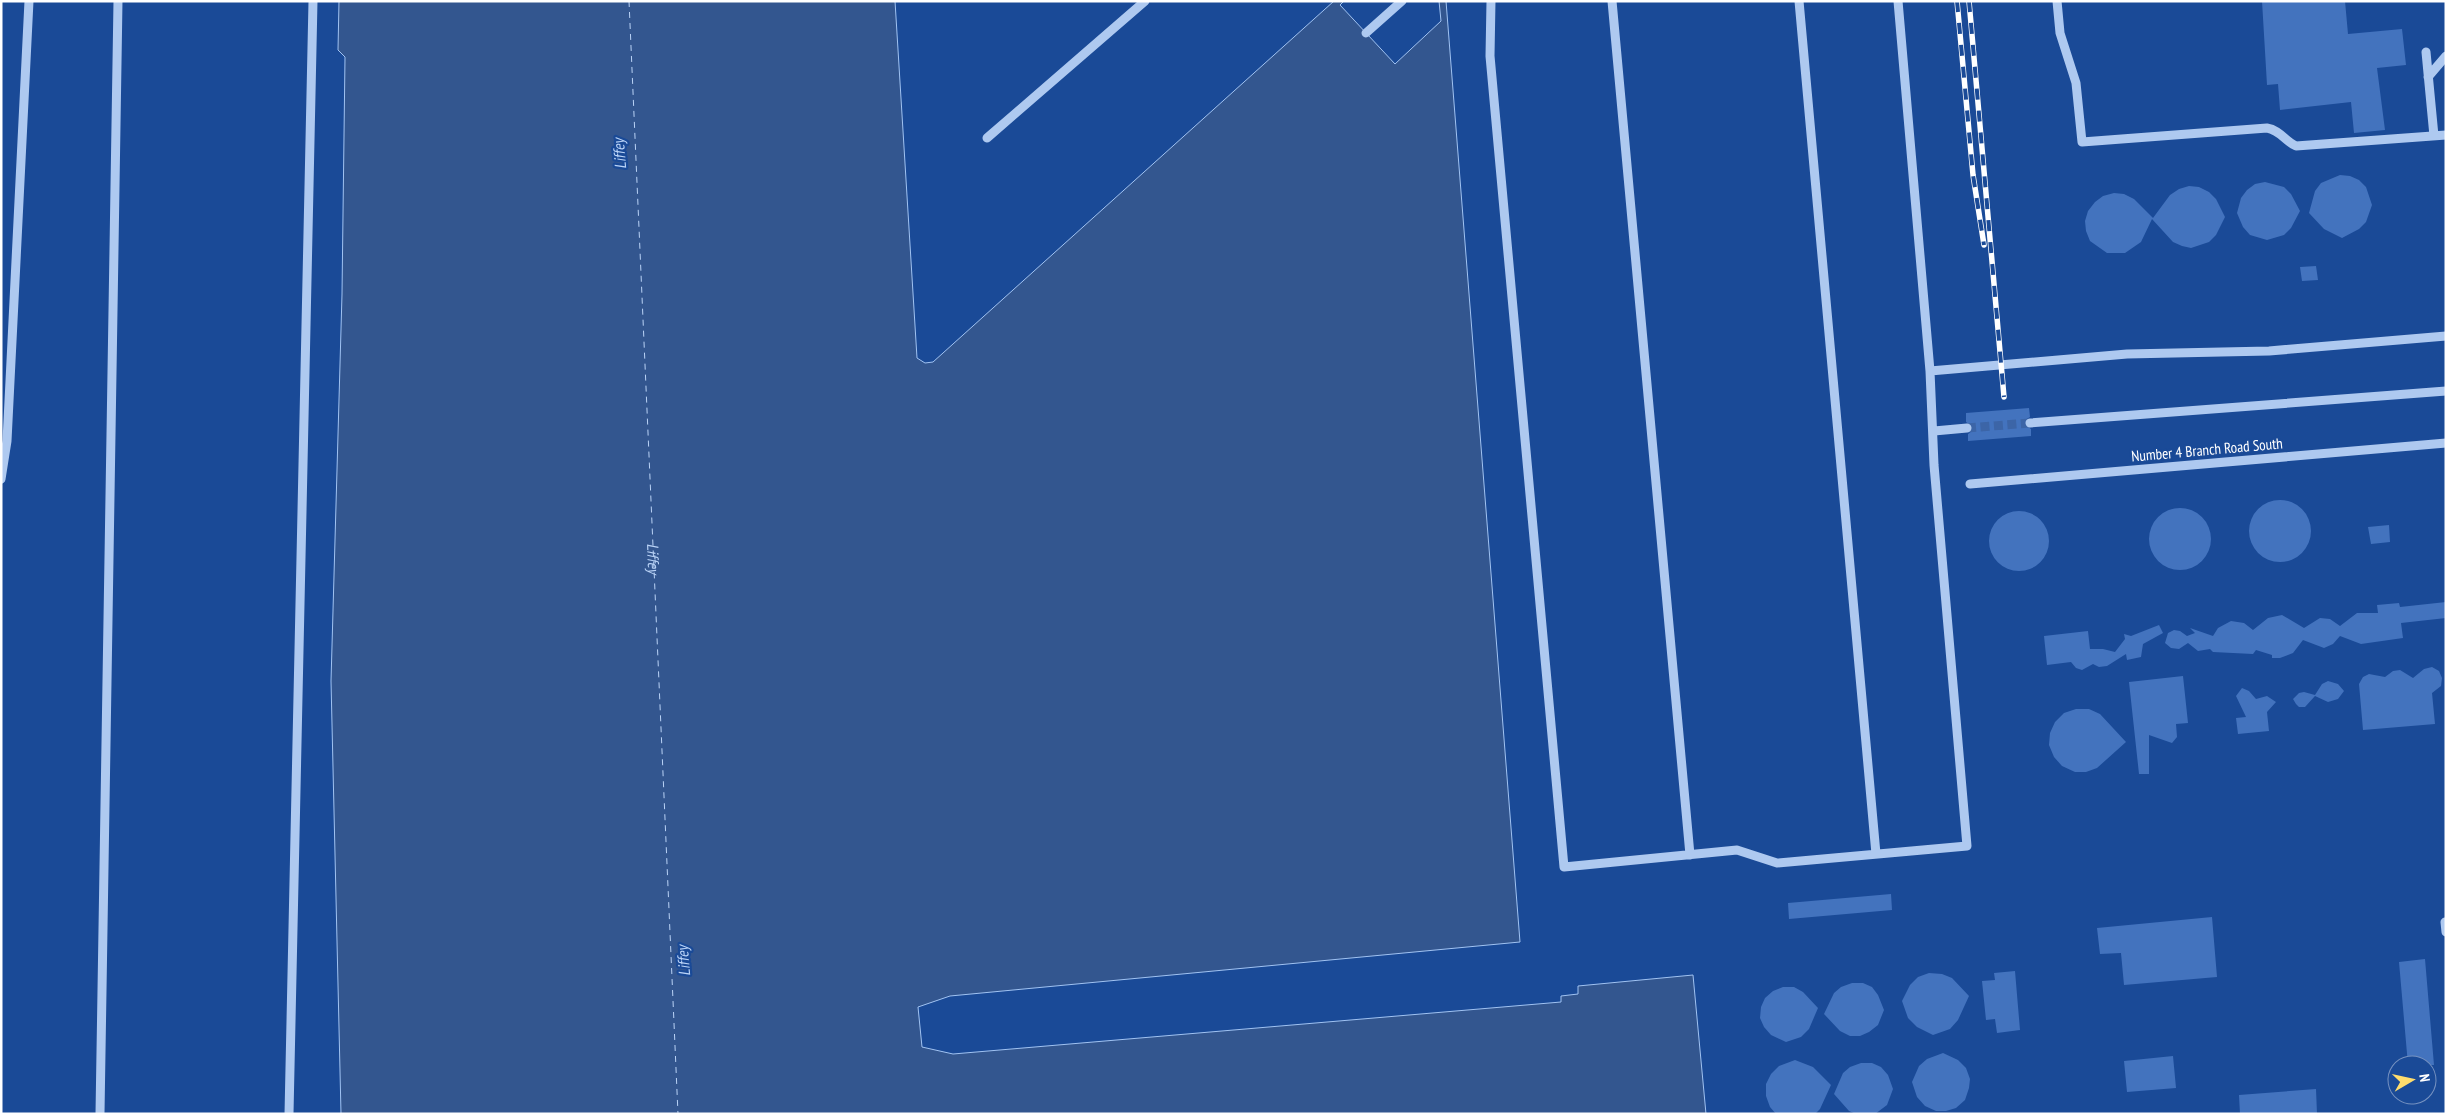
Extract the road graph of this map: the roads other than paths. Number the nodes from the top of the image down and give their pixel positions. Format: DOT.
graph roads {
  1 [pos="29,1"];
  2 [pos="118,1"];
  3 [pos="313,1"];
  4 [pos="1145,1"];
  5 [pos="1402,1"];
  6 [pos="1491,1"];
  7 [pos="1612,1"];
  8 [pos="1799,1"];
  9 [pos="1898,1"];
  10 [pos="2057,1"];
  11 [pos="1366,33"];
  12 [pos="2426,52"];
  13 [pos="2446,56"];
  14 [pos="2428,77"];
  15 [pos="2446,135"];
  16 [pos="2434,136"];
  17 [pos="987,138"];
  18 [pos="2446,336"];
  19 [pos="1930,371"];
  20 [pos="2446,391"];
  21 [pos="2030,422"];
  22 [pos="1967,428"];
  23 [pos="1934,431"];
  24 [pos="2446,443"];
  25 [pos="1,479"];
  26 [pos="1970,484"];
  27 [pos="1876,854"];
  28 [pos="1690,855"];
  29 [pos="2445,922"];
  30 [pos="2446,932"];
  31 [pos="100,1114"];
  32 [pos="289,1114"];
  1 -- 25 [label="street"];
  2 -- 31 [label="street"];
  3 -- 32 [label="street"];
  4 -- 17 [label="street"];
  5 -- 11 [label="street"];
  6 -- 28 [label="street"];
  7 -- 28 [label="street"];
  8 -- 27 [label="street"];
  9 -- 19 [label="street"];
  10 -- 16 [label="street"];
  12 -- 14 [label="street"];
  13 -- 14 [label="street"];
  14 -- 16 [label="street"];
  15 -- 16 [label="street"];
  18 -- 19 [label="street"];
  19 -- 23 [label="street"];
  20 -- 21 [label="street"];
  22 -- 23 [label="street"];
  23 -- 27 [label="street"];
  24 -- 26 [label="street, Number 4 Branch Road South"];
  27 -- 28 [label="street"];
  29 -- 30 [label="street"];
}
